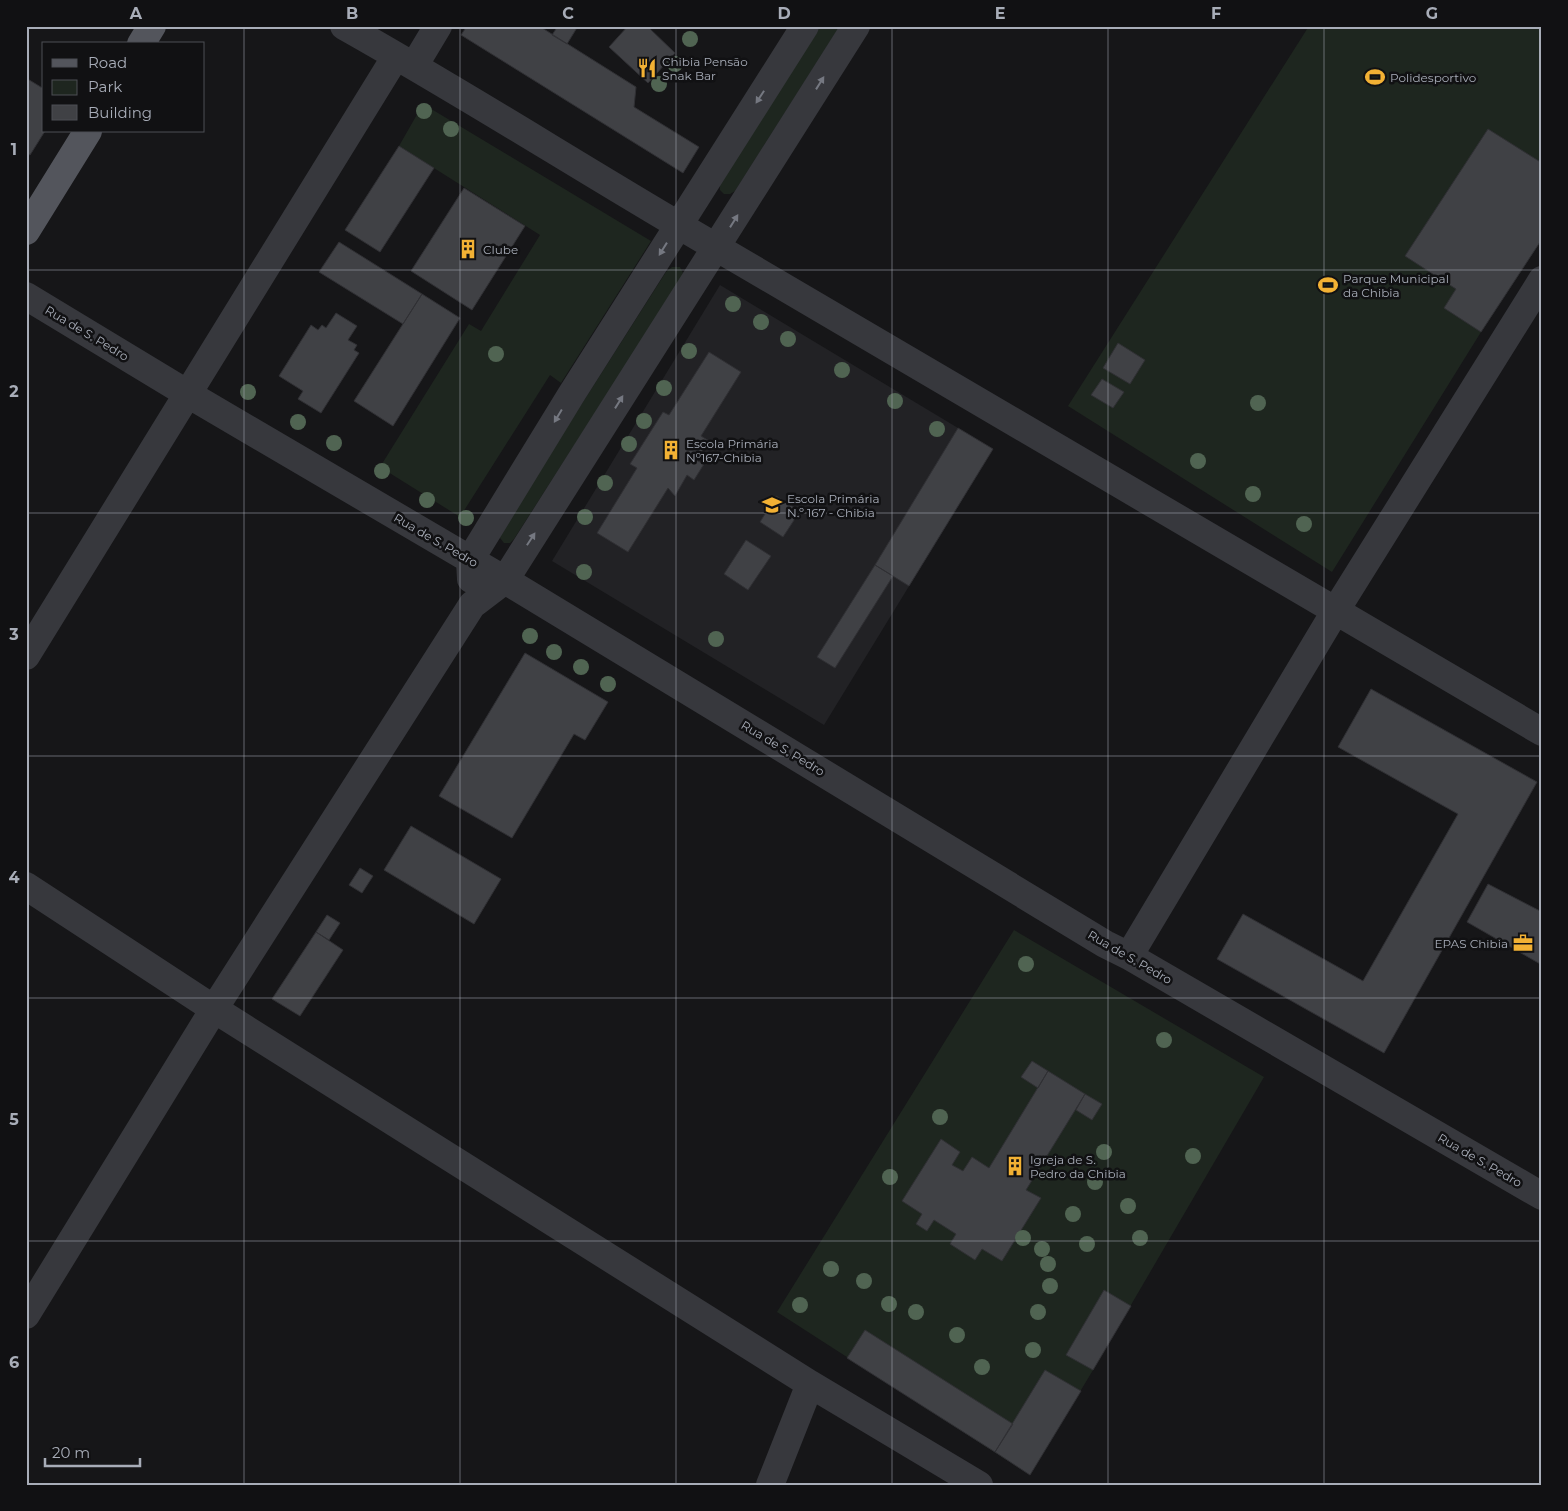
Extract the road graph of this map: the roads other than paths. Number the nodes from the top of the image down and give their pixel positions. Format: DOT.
graph roads {
  1 [pos="152,26"];
  2 [pos="344,26"];
  3 [pos="438,26"];
  4 [pos="805,26"];
  5 [pos="856,26"];
  6 [pos="143,42"];
  7 [pos="395,48"];
  8 [pos="87,132"];
  9 [pos="678,225"];
  10 [pos="26,231"];
  11 [pos="717,247"];
  12 [pos="1542,280"];
  13 [pos="26,296"];
  14 [pos="188,394"];
  15 [pos="470,560"];
  16 [pos="505,580"];
  17 [pos="472,606"];
  18 [pos="1336,610"];
  19 [pos="26,656"];
  20 [pos="1542,732"];
  21 [pos="26,886"];
  22 [pos="1129,956"];
  23 [pos="214,1009"];
  24 [pos="1542,1196"];
  25 [pos="26,1315"];
  26 [pos="810,1384"];
  27 [pos="770,1485"];
  28 [pos="979,1485"];
  1 -- 6 [label="main road"];
  2 -- 7 [label="street"];
  3 -- 7 [label="street"];
  4 -- 9 [label="street, one-way"];
  11 -- 5 [label="street, one-way"];
  7 -- 9 [label="street"];
  7 -- 14 [label="street"];
  8 -- 10 [label="main road"];
  9 -- 11 [label="street"];
  9 -- 15 [label="street, one-way"];
  16 -- 11 [label="street, one-way"];
  11 -- 18 [label="street"];
  12 -- 18 [label="street"];
  13 -- 14 [label="street, Rua de S. Pedro"];
  14 -- 15 [label="street, Rua de S. Pedro"];
  14 -- 19 [label="street"];
  15 -- 16 [label="street, Rua de S. Pedro"];
  15 -- 17 [label="street"];
  16 -- 17 [label="street"];
  16 -- 22 [label="street, Rua de S. Pedro"];
  17 -- 23 [label="street"];
  18 -- 20 [label="street"];
  18 -- 22 [label="street"];
  21 -- 23 [label="street"];
  22 -- 24 [label="street, Rua de S. Pedro"];
  23 -- 25 [label="street"];
  23 -- 26 [label="street"];
  26 -- 27 [label="street"];
  26 -- 28 [label="street"];
}
